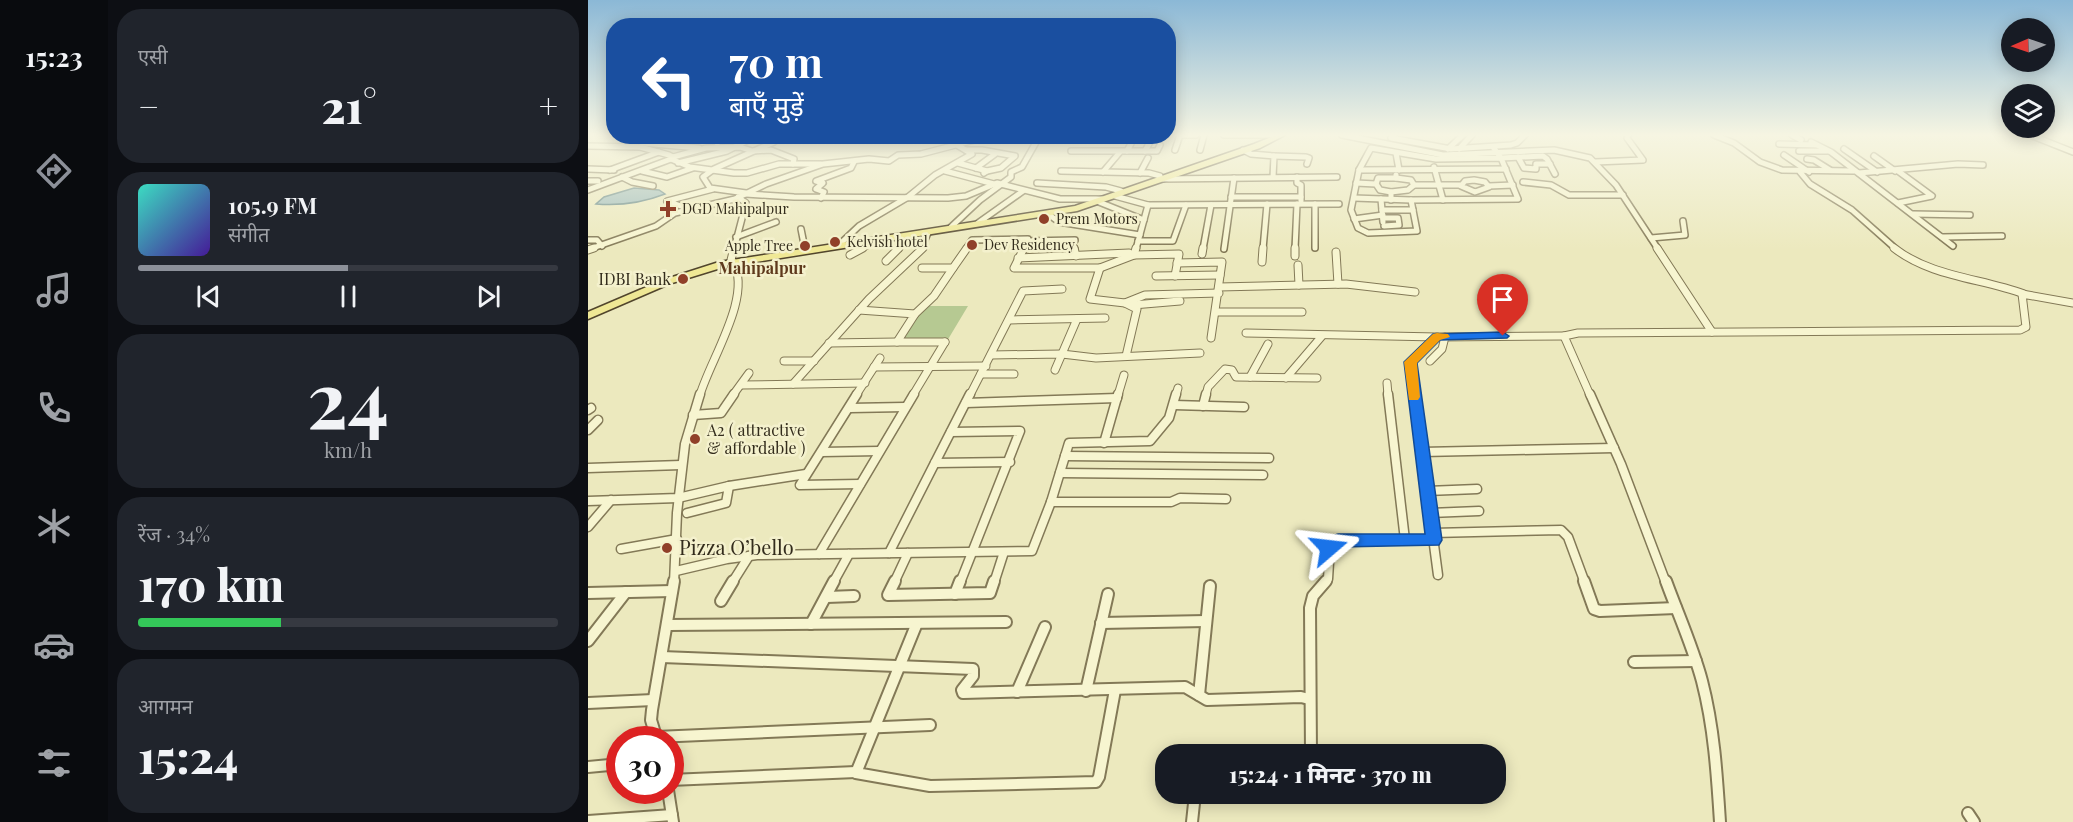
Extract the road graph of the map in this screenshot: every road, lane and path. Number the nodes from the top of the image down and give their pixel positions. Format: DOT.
graph roads {
  1 [pos="614,173"];
  2 [pos="631,173"];
  3 [pos="653,173"];
  4 [pos="678,173"];
  5 [pos="708,173"];
  6 [pos="800,173"];
  7 [pos="837,173"];
  8 [pos="941,173"];
  9 [pos="955,173"];
  10 [pos="983,173"];
  11 [pos="1011,173"];
  12 [pos="1142,173"];
  13 [pos="1169,173"];
  14 [pos="1170,173"];
  15 [pos="1273,173"];
  16 [pos="1358,173"];
  17 [pos="1397,173"];
  18 [pos="1436,173"];
  19 [pos="1471,173"];
  20 [pos="1508,173"];
  21 [pos="1605,173"];
  22 [pos="1801,173"];
  23 [pos="1858,173"];
  24 [pos="1900,173"];
  25 [pos="622,177"];
  26 [pos="1159,177"];
  27 [pos="1273,177"];
  28 [pos="1297,177"];
  29 [pos="1337,177"];
  30 [pos="975,178"];
  31 [pos="1234,178"];
  32 [pos="1396,178"];
  33 [pos="1474,180"];
  34 [pos="588,181"];
  35 [pos="598,181"];
  36 [pos="1522,182"];
  37 [pos="1037,183"];
  38 [pos="1356,183"];
  39 [pos="994,184"];
  40 [pos="1003,184"];
  41 [pos="1376,184"];
  42 [pos="1414,185"];
  43 [pos="1439,185"];
  44 [pos="1460,185"];
  45 [pos="1513,185"];
  46 [pos="653,186"];
  47 [pos="1489,186"];
  48 [pos="1084,187"];
  49 [pos="588,188"];
  50 [pos="713,189"];
  51 [pos="1023,191"];
  52 [pos="1391,192"];
  53 [pos="1402,192"];
  54 [pos="1479,192"];
  55 [pos="746,194"];
  56 [pos="1079,194"];
  57 [pos="1118,194"];
  58 [pos="1623,195"];
  59 [pos="738,197"];
  60 [pos="908,197"];
  61 [pos="1231,197"];
  62 [pos="820,198"];
  63 [pos="1354,198"];
  64 [pos="1381,199"];
  65 [pos="1101,200"];
  66 [pos="1391,200"];
  67 [pos="1403,200"];
  68 [pos="1411,200"];
  69 [pos="1443,200"];
  70 [pos="1480,200"];
  71 [pos="1300,201"];
  72 [pos="1898,203"];
  73 [pos="1267,204"];
  74 [pos="1316,204"];
  75 [pos="1339,204"];
  76 [pos="1148,205"];
  77 [pos="1185,205"];
  78 [pos="1211,205"];
  79 [pos="1230,205"];
  80 [pos="689,209"];
  81 [pos="1413,210"];
  82 [pos="1048,214"];
  83 [pos="1382,214"];
  84 [pos="1913,214"];
  85 [pos="1970,215"];
  86 [pos="1354,219"];
  87 [pos="1144,220"];
  88 [pos="1683,221"];
  89 [pos="776,222"];
  90 [pos="979,224"];
  91 [pos="951,227"];
  92 [pos="1384,229"];
  93 [pos="801,230"];
  94 [pos="928,232"];
  95 [pos="912,235"];
  96 [pos="2002,236"];
  97 [pos="736,237"];
  98 [pos="1942,237"];
  99 [pos="1139,238"];
  100 [pos="1651,238"];
  101 [pos="879,239"];
  102 [pos="982,239"];
  103 [pos="588,240"];
  104 [pos="1075,240"];
  105 [pos="1027,241"];
  106 [pos="841,243"];
  107 [pos="602,246"];
  108 [pos="1953,246"];
  109 [pos="1024,248"];
  110 [pos="1315,248"];
  111 [pos="805,249"];
  112 [pos="588,250"];
  113 [pos="1224,250"];
  114 [pos="1336,252"];
  115 [pos="1132,254"];
  116 [pos="1202,254"];
  117 [pos="850,255"];
  118 [pos="1076,256"];
  119 [pos="1295,256"];
  120 [pos="1018,258"];
  121 [pos="732,261"];
  122 [pos="886,261"];
  123 [pos="1262,262"];
  124 [pos="1177,263"];
  125 [pos="1298,265"];
  126 [pos="953,267"];
  127 [pos="922,268"];
  128 [pos="1100,268"];
  129 [pos="1221,275"];
  130 [pos="1156,276"];
  131 [pos="1175,276"];
  132 [pos="1338,284"];
  133 [pos="1299,285"];
  134 [pos="1062,289"];
  135 [pos="1219,290"];
  136 [pos="1416,292"];
  137 [pos="2024,294"];
  138 [pos="1180,301"];
  139 [pos="2073,303"];
  140 [pos="1129,304"];
  141 [pos="859,310"];
  142 [pos="588,312"];
  143 [pos="1216,312"];
  144 [pos="1302,312"];
  145 [pos="915,314"];
  146 [pos="588,316"];
  147 [pos="1105,318"];
  148 [pos="1077,319"];
  149 [pos="1009,320"];
  150 [pos="1712,332"];
  151 [pos="1246,333"];
  152 [pos="1322,336"];
  153 [pos="1564,336"];
  154 [pos="1441,337"];
  155 [pos="1211,338"];
  156 [pos="897,342"];
  157 [pos="829,343"];
  158 [pos="1268,344"];
  159 [pos="1200,353"];
  160 [pos="1062,354"];
  161 [pos="992,355"];
  162 [pos="1126,356"];
  163 [pos="880,358"];
  164 [pos="784,361"];
  165 [pos="814,361"];
  166 [pos="1430,361"];
  167 [pos="930,366"];
  168 [pos="986,366"];
  169 [pos="874,367"];
  170 [pos="1055,370"];
  171 [pos="749,373"];
  172 [pos="981,374"];
  173 [pos="1014,374"];
  174 [pos="1124,375"];
  175 [pos="1250,377"];
  176 [pos="1286,378"];
  177 [pos="1317,378"];
  178 [pos="865,383"];
  179 [pos="1387,383"];
  180 [pos="793,384"];
  181 [pos="741,385"];
  182 [pos="1178,388"];
  183 [pos="1117,398"];
  184 [pos="966,403"];
  185 [pos="1174,405"];
  186 [pos="1203,406"];
  187 [pos="905,407"];
  188 [pos="1244,407"];
  189 [pos="850,408"];
  190 [pos="693,415"];
  191 [pos="588,420"];
  192 [pos="588,430"];
  193 [pos="951,432"];
  194 [pos="1104,442"];
  195 [pos="1614,448"];
  196 [pos="879,451"];
  197 [pos="822,452"];
  198 [pos="1422,452"];
  199 [pos="1065,456"];
  200 [pos="1269,458"];
  201 [pos="1010,462"];
  202 [pos="935,463"];
  203 [pos="681,465"];
  204 [pos="588,468"];
  205 [pos="1060,473"];
  206 [pos="806,474"];
  207 [pos="1263,475"];
  208 [pos="860,483"];
  209 [pos="729,486"];
  210 [pos="1477,489"];
  211 [pos="1427,491"];
  212 [pos="678,498"];
  213 [pos="1226,499"];
  214 [pos="611,500"];
  215 [pos="588,501"];
  216 [pos="1051,502"];
  217 [pos="1479,511"];
  218 [pos="687,513"];
  219 [pos="1430,513"];
  220 [pos="588,527"];
  221 [pos="1433,537"];
  222 [pos="676,539"];
  223 [pos="1405,540"];
  224 [pos="621,549"];
  225 [pos="971,552"];
  226 [pos="1004,552"];
  227 [pos="889,553"];
  228 [pos="908,553"];
  229 [pos="819,554"];
  230 [pos="849,554"];
  231 [pos="749,556"];
  232 [pos="676,571"];
  233 [pos="1438,575"];
  234 [pos="1210,586"];
  235 [pos="672,591"];
  236 [pos="626,592"];
  237 [pos="589,594"];
  238 [pos="955,594"];
  239 [pos="1108,594"];
  240 [pos="854,596"];
  241 [pos="827,597"];
  242 [pos="720,601"];
  243 [pos="1676,608"];
  244 [pos="1206,621"];
  245 [pos="1006,622"];
  246 [pos="917,623"];
  247 [pos="1101,623"];
  248 [pos="811,624"];
  249 [pos="668,625"];
  250 [pos="1045,627"];
  251 [pos="588,641"];
  252 [pos="662,657"];
  253 [pos="1696,661"];
  254 [pos="1634,662"];
  255 [pos="899,665"];
  256 [pos="1115,690"];
  257 [pos="1086,691"];
  258 [pos="1017,692"];
  259 [pos="1199,695"];
  260 [pos="1309,699"];
  261 [pos="653,700"];
  262 [pos="588,702"];
  263 [pos="930,725"];
  264 [pos="653,726"];
  265 [pos="875,727"];
  266 [pos="684,737"];
  267 [pos="1311,744"];
  268 [pos="606,765"];
  269 [pos="588,767"];
  270 [pos="856,772"];
  271 [pos="684,779"];
  272 [pos="670,804"];
  273 [pos="1195,804"];
  274 [pos="672,819"];
  275 [pos="588,821"];
  276 [pos="1192,822"];
  277 [pos="1720,822"];
  1 -- 35 [label="street"];
  2 -- 25 [label="street"];
  3 -- 4 [label="street"];
  5 -- 50 [label="street"];
  6 -- 55 [label="street"];
  7 -- 62 [label="street"];
  8 -- 60 [label="street"];
  9 -- 30 [label="street"];
  10 -- 30 [label="street"];
  11 -- 40 [label="street"];
  12 -- 26 [label="street"];
  13 -- 26 [label="main road"];
  14 -- 26 [label="main road"];
  15 -- 27 [label="street"];
  16 -- 38 [label="street"];
  17 -- 32 [label="street"];
  18 -- 43 [label="street"];
  19 -- 33 [label="street"];
  20 -- 45 [label="street"];
  21 -- 58 [label="street"];
  22 -- 137 [label="street"];
  23 -- 72 [label="street"];
  24 -- 72 [label="street"];
  25 -- 46 [label="street"];
  25 -- 49 [label="street"];
  26 -- 31 [label="street"];
  26 -- 57 [label="main road"];
  27 -- 28 [label="street"];
  27 -- 31 [label="street"];
  28 -- 29 [label="street"];
  28 -- 71 [label="street"];
  30 -- 39 [label="street"];
  31 -- 61 [label="street"];
  32 -- 41 [label="street"];
  32 -- 42 [label="street"];
  33 -- 44 [label="street"];
  33 -- 47 [label="street"];
  34 -- 35 [label="street"];
  35 -- 49 [label="street"];
  36 -- 58 [label="street"];
  37 -- 48 [label="street"];
  38 -- 41 [label="street"];
  38 -- 63 [label="street"];
  39 -- 40 [label="street"];
  39 -- 60 [label="street"];
  40 -- 51 [label="street"];
  40 -- 91 [label="street"];
  41 -- 52 [label="street"];
  42 -- 43 [label="street"];
  42 -- 53 [label="street"];
  43 -- 44 [label="street"];
  43 -- 69 [label="street"];
  44 -- 54 [label="street"];
  45 -- 47 [label="street"];
  45 -- 70 [label="street"];
  47 -- 54 [label="street"];
  48 -- 56 [label="street"];
  48 -- 57 [label="street"];
  50 -- 55 [label="street"];
  50 -- 80 [label="street"];
  51 -- 65 [label="street"];
  51 -- 90 [label="street"];
  52 -- 53 [label="street"];
  52 -- 66 [label="street"];
  53 -- 67 [label="street"];
  54 -- 70 [label="street"];
  55 -- 59 [label="street"];
  55 -- 62 [label="street"];
  57 -- 65 [label="main road"];
  57 -- 76 [label="street"];
  58 -- 100 [label="street"];
  59 -- 80 [label="street"];
  59 -- 97 [label="street"];
  60 -- 62 [label="street"];
  60 -- 106 [label="street"];
  61 -- 71 [label="street"];
  61 -- 79 [label="street"];
  63 -- 64 [label="street"];
  63 -- 86 [label="street"];
  64 -- 66 [label="street"];
  64 -- 83 [label="street"];
  65 -- 82 [label="main road"];
  65 -- 87 [label="street"];
  65 -- 90 [label="main road"];
  66 -- 67 [label="street"];
  67 -- 68 [label="street"];
  68 -- 69 [label="street"];
  68 -- 81 [label="street"];
  69 -- 70 [label="street"];
  71 -- 73 [label="street"];
  71 -- 74 [label="street"];
  71 -- 119 [label="street"];
  72 -- 84 [label="street"];
  73 -- 79 [label="street"];
  73 -- 123 [label="street"];
  74 -- 75 [label="street"];
  74 -- 110 [label="street"];
  76 -- 77 [label="street"];
  76 -- 87 [label="street"];
  77 -- 78 [label="street"];
  77 -- 99 [label="street"];
  78 -- 79 [label="street"];
  78 -- 116 [label="street"];
  79 -- 113 [label="street"];
  80 -- 107 [label="street"];
  81 -- 83 [label="street"];
  81 -- 92 [label="street"];
  82 -- 90 [label="main road"];
  82 -- 99 [label="street"];
  83 -- 86 [label="street"];
  83 -- 92 [label="street"];
  83 -- 92 [label="street"];
  84 -- 85 [label="street"];
  84 -- 98 [label="street"];
  86 -- 92 [label="street"];
  87 -- 99 [label="street"];
  88 -- 100 [label="street"];
  89 -- 97 [label="street"];
  90 -- 91 [label="main road"];
  90 -- 94 [label="main road"];
  90 -- 102 [label="street"];
  91 -- 106 [label="main road"];
  93 -- 111 [label="street"];
  94 -- 95 [label="main road"];
  94 -- 141 [label="street"];
  95 -- 101 [label="main road"];
  95 -- 122 [label="street"];
  96 -- 98 [label="street"];
  97 -- 121 [label="street"];
  98 -- 108 [label="street"];
  99 -- 115 [label="street"];
  100 -- 150 [label="street"];
  101 -- 117 [label="street"];
  101 -- 121 [label="main road"];
  102 -- 105 [label="street"];
  102 -- 126 [label="street"];
  103 -- 107 [label="street"];
  104 -- 105 [label="street"];
  105 -- 109 [label="street"];
  106 -- 111 [label="main road"];
  107 -- 112 [label="street"];
  109 -- 118 [label="street"];
  109 -- 120 [label="street"];
  111 -- 121 [label="main road"];
  114 -- 132 [label="street"];
  115 -- 118 [label="street"];
  115 -- 124 [label="street"];
  115 -- 128 [label="street"];
  118 -- 120 [label="street"];
  120 -- 128 [label="street"];
  121 -- 142 [label="main road"];
  121 -- 146 [label="main road"];
  121 -- 190 [label="street"];
  124 -- 129 [label="street"];
  124 -- 131 [label="street"];
  125 -- 133 [label="street"];
  126 -- 127 [label="street"];
  126 -- 145 [label="street"];
  128 -- 140 [label="street"];
  129 -- 131 [label="street"];
  129 -- 135 [label="street"];
  130 -- 131 [label="street"];
  132 -- 133 [label="street"];
  132 -- 136 [label="street"];
  133 -- 135 [label="street"];
  134 -- 149 [label="street"];
  135 -- 140 [label="street"];
  135 -- 143 [label="street"];
  137 -- 139 [label="street"];
  137 -- 150 [label="street"];
  138 -- 140 [label="street"];
  140 -- 162 [label="street"];
  141 -- 145 [label="street"];
  141 -- 157 [label="street"];
  143 -- 144 [label="street"];
  143 -- 155 [label="street"];
  145 -- 156 [label="street"];
  147 -- 148 [label="street"];
  148 -- 149 [label="street"];
  148 -- 160 [label="street"];
  149 -- 161 [label="street"];
  150 -- 153 [label="street"];
  151 -- 152 [label="street"];
  152 -- 154 [label="street"];
  152 -- 176 [label="street"];
  153 -- 154 [label="street"];
  153 -- 195 [label="street"];
  154 -- 166 [label="street"];
  154 -- 198 [label="street"];
  156 -- 157 [label="street"];
  156 -- 167 [label="street"];
  157 -- 165 [label="street"];
  158 -- 175 [label="street"];
  159 -- 162 [label="street"];
  160 -- 161 [label="street"];
  160 -- 162 [label="street"];
  160 -- 170 [label="street"];
  161 -- 168 [label="street"];
  163 -- 169 [label="street"];
  164 -- 165 [label="street"];
  165 -- 180 [label="street"];
  167 -- 168 [label="street"];
  167 -- 169 [label="street"];
  167 -- 187 [label="street"];
  168 -- 172 [label="street"];
  169 -- 178 [label="street"];
  171 -- 181 [label="street"];
  172 -- 173 [label="street"];
  172 -- 184 [label="street"];
  174 -- 183 [label="street"];
  175 -- 176 [label="street"];
  175 -- 186 [label="street"];
  176 -- 177 [label="street"];
  178 -- 180 [label="street"];
  178 -- 189 [label="street"];
  179 -- 223 [label="street"];
  180 -- 181 [label="street"];
  181 -- 190 [label="street"];
  182 -- 185 [label="street"];
  183 -- 184 [label="street"];
  183 -- 194 [label="street"];
  184 -- 193 [label="street"];
  185 -- 186 [label="street"];
  185 -- 194 [label="street"];
  186 -- 188 [label="street"];
  187 -- 189 [label="street"];
  187 -- 196 [label="street"];
  189 -- 197 [label="street"];
  190 -- 203 [label="street"];
  191 -- 192 [label="street"];
  193 -- 201 [label="street"];
  193 -- 202 [label="street"];
  194 -- 199 [label="street"];
  195 -- 198 [label="street"];
  195 -- 243 [label="street"];
  196 -- 197 [label="street"];
  196 -- 208 [label="street"];
  197 -- 206 [label="street"];
  198 -- 211 [label="street"];
  199 -- 200 [label="street"];
  199 -- 205 [label="street"];
  201 -- 202 [label="street"];
  201 -- 225 [label="street"];
  202 -- 227 [label="street"];
  203 -- 204 [label="street"];
  203 -- 212 [label="street"];
  205 -- 207 [label="street"];
  205 -- 216 [label="street"];
  206 -- 208 [label="street"];
  206 -- 209 [label="street"];
  208 -- 229 [label="street"];
  209 -- 212 [label="street"];
  209 -- 218 [label="street"];
  210 -- 211 [label="street"];
  211 -- 219 [label="street"];
  212 -- 214 [label="street"];
  212 -- 222 [label="street"];
  213 -- 216 [label="street"];
  214 -- 215 [label="street"];
  214 -- 220 [label="street"];
  216 -- 226 [label="street"];
  217 -- 219 [label="street"];
  219 -- 221 [label="street"];
  221 -- 223 [label="street"];
  221 -- 233 [label="street"];
  221 -- 243 [label="street"];
  222 -- 224 [label="street"];
  222 -- 232 [label="street"];
  223 -- 260 [label="street"];
  225 -- 226 [label="street"];
  225 -- 228 [label="street"];
  225 -- 238 [label="street"];
  226 -- 238 [label="street"];
  227 -- 228 [label="street"];
  227 -- 230 [label="street"];
  228 -- 238 [label="street"];
  229 -- 230 [label="street"];
  229 -- 231 [label="street"];
  230 -- 241 [label="street"];
  231 -- 232 [label="street"];
  231 -- 242 [label="street"];
  232 -- 235 [label="street"];
  234 -- 244 [label="street"];
  235 -- 236 [label="street"];
  235 -- 249 [label="street"];
  236 -- 237 [label="street"];
  236 -- 251 [label="street"];
  239 -- 247 [label="street"];
  240 -- 241 [label="street"];
  241 -- 248 [label="street"];
  243 -- 253 [label="street"];
  244 -- 247 [label="street"];
  244 -- 259 [label="street"];
  245 -- 246 [label="street"];
  246 -- 248 [label="street"];
  246 -- 255 [label="street"];
  247 -- 257 [label="street"];
  248 -- 249 [label="street"];
  249 -- 252 [label="street"];
  250 -- 258 [label="street"];
  252 -- 255 [label="street"];
  252 -- 261 [label="street"];
  253 -- 254 [label="street"];
  253 -- 277 [label="street"];
  255 -- 258 [label="street"];
  255 -- 265 [label="street"];
  256 -- 257 [label="street"];
  256 -- 259 [label="street"];
  256 -- 270 [label="street"];
  257 -- 258 [label="street"];
  259 -- 260 [label="street"];
  260 -- 267 [label="street"];
  261 -- 262 [label="street"];
  261 -- 264 [label="street"];
  263 -- 265 [label="street"];
  265 -- 266 [label="street"];
  265 -- 270 [label="street"];
  268 -- 269 [label="street"];
  270 -- 271 [label="street"];
  272 -- 274 [label="street"];
  273 -- 276 [label="street"];
  274 -- 275 [label="street"];
}
